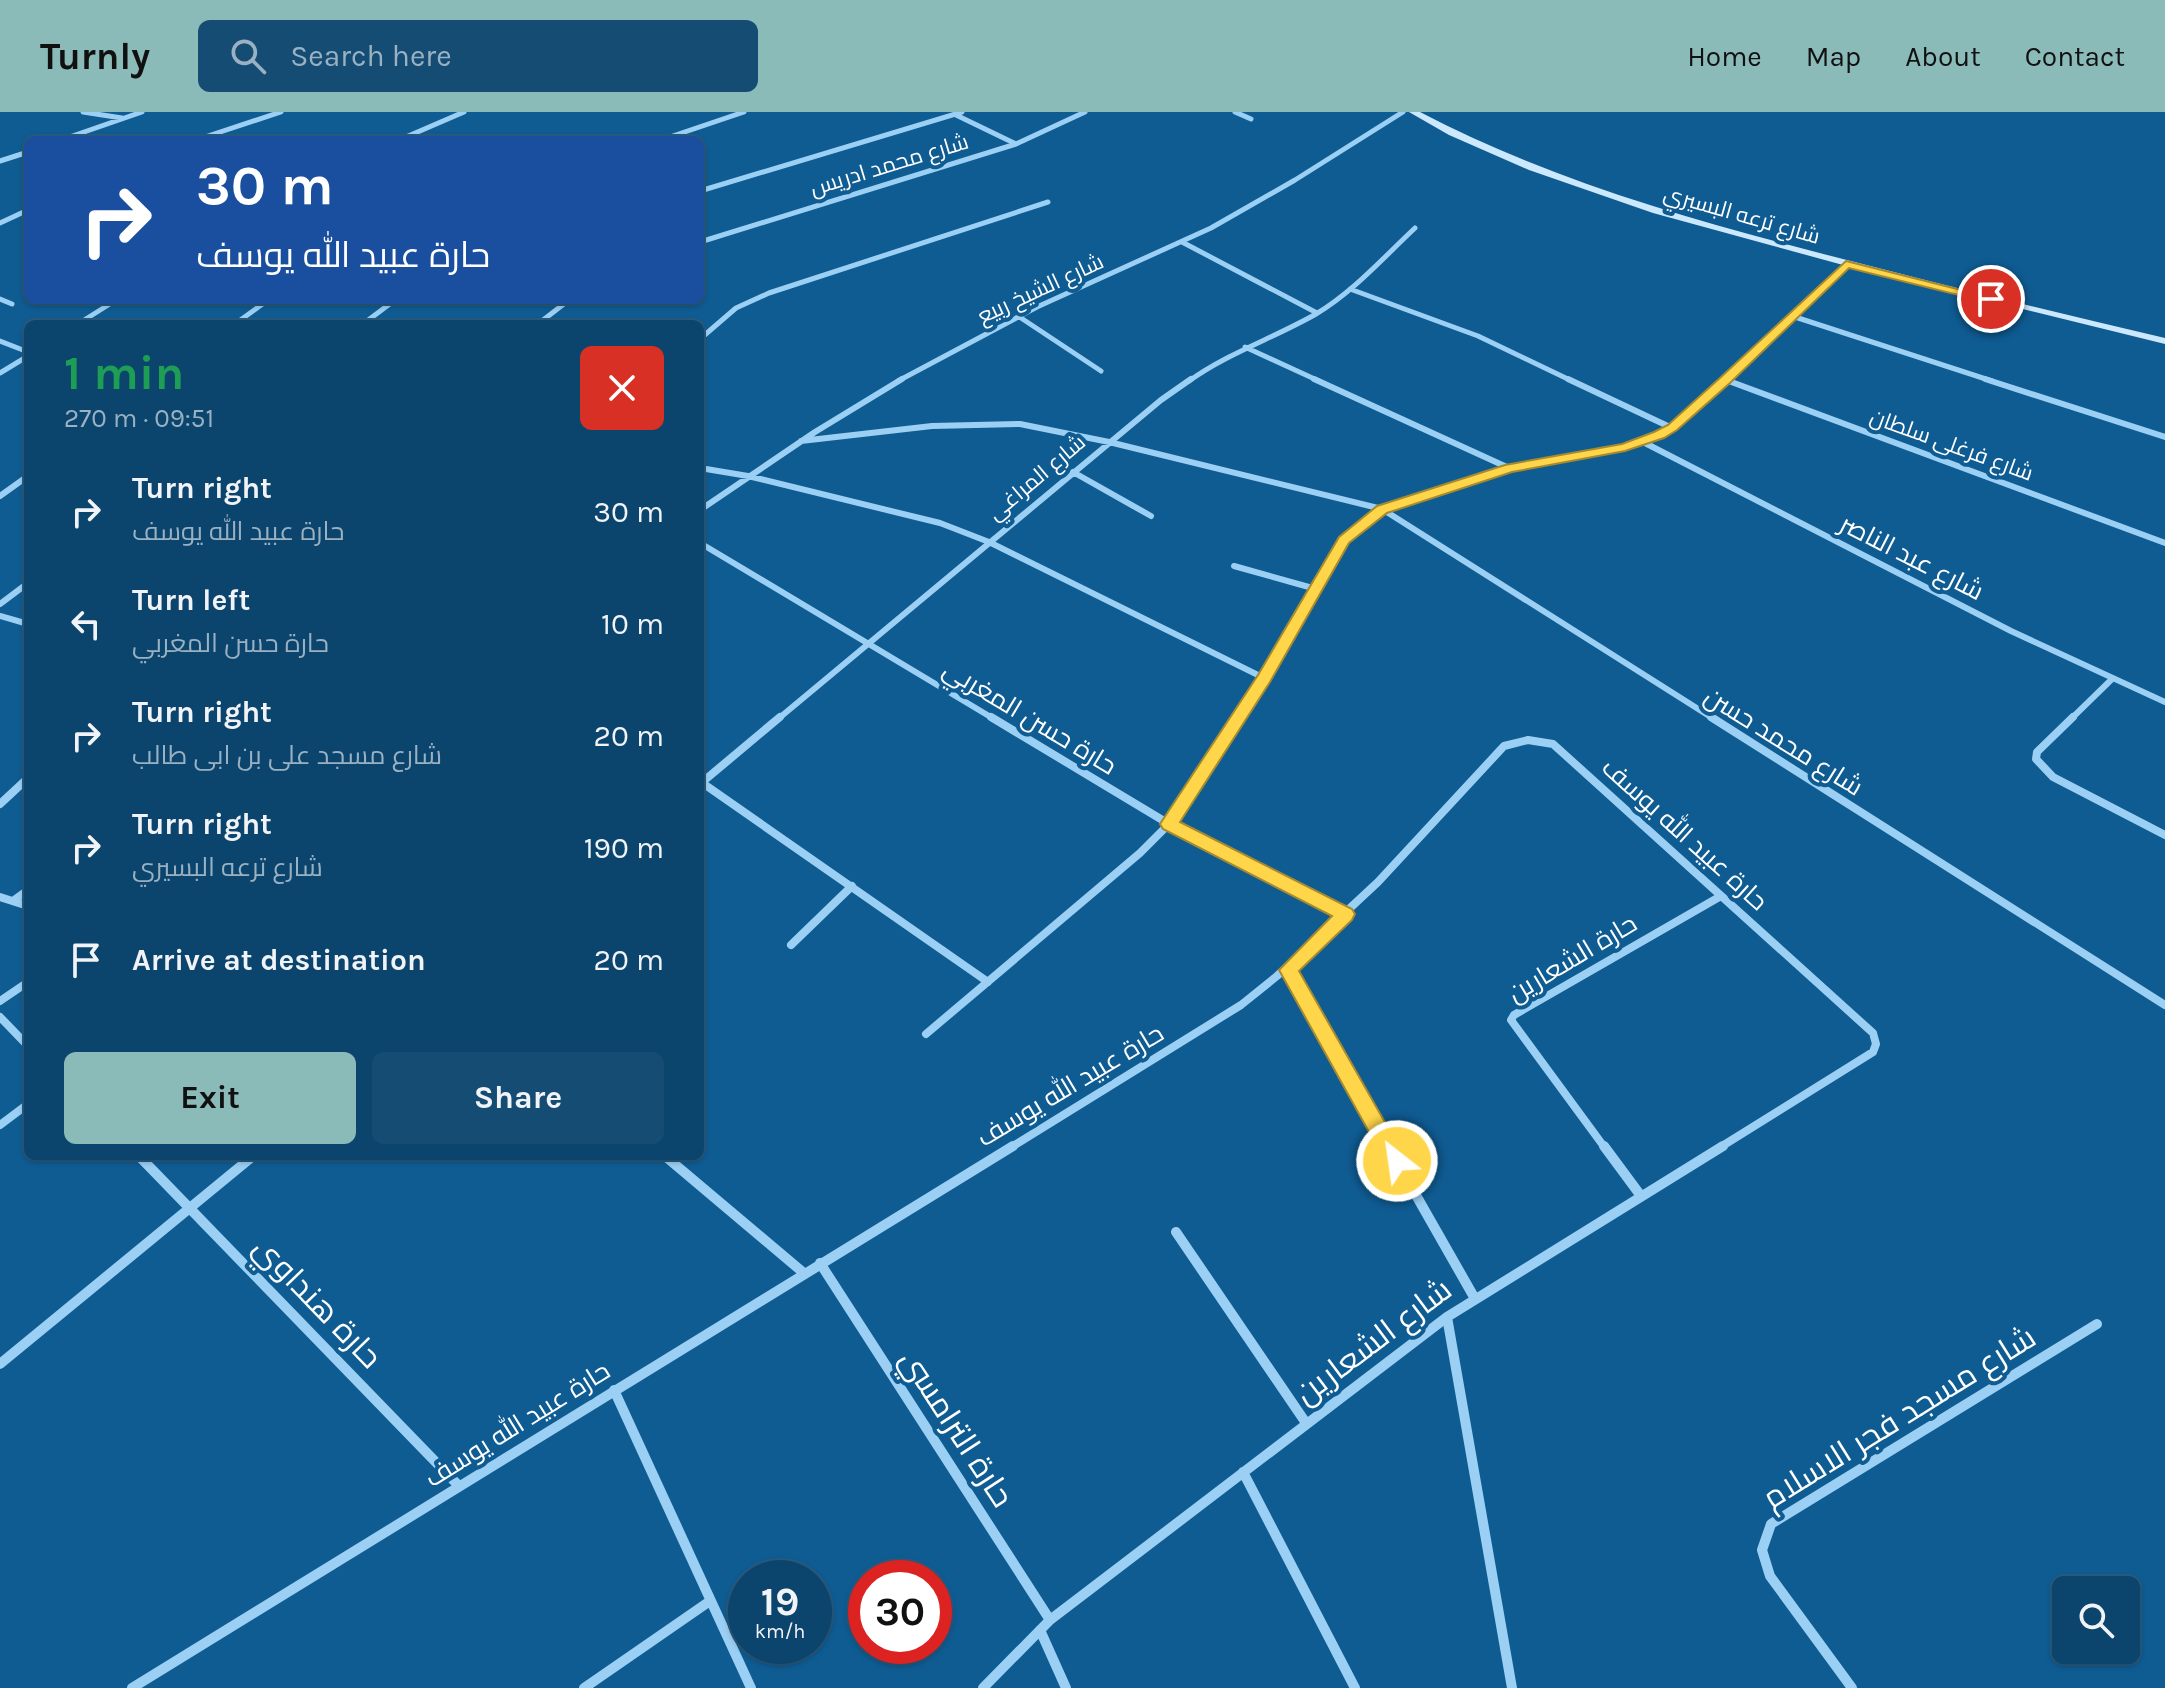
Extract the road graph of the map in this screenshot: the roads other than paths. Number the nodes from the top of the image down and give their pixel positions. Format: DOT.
graph roads {
  1 [pos="83,112"];
  2 [pos="142,112"];
  3 [pos="281,112"];
  4 [pos="464,112"];
  5 [pos="744,112"];
  6 [pos="1085,112"];
  7 [pos="1235,112"];
  8 [pos="1403,112"];
  9 [pos="1413,112"];
  10 [pos="959,113"];
  11 [pos="123,118"];
  12 [pos="1251,119"];
  13 [pos="72,136"];
  14 [pos="208,136"];
  15 [pos="408,136"];
  16 [pos="673,136"];
  17 [pos="1016,144"];
  18 [pos="24,153"];
  19 [pos="0,161"];
  20 [pos="704,190"];
  21 [pos="1048,202"];
  22 [pos="24,212"];
  23 [pos="11,218"];
  24 [pos="24,220"];
  25 [pos="0,223"];
  26 [pos="1415,228"];
  27 [pos="704,241"];
  28 [pos="1182,242"];
  29 [pos="1846,264"];
  30 [pos="1350,289"];
  31 [pos="0,299"];
  32 [pos="12,304"];
  33 [pos="110,304"];
  34 [pos="262,304"];
  35 [pos="390,304"];
  36 [pos="564,304"];
  37 [pos="1317,313"];
  38 [pos="1018,316"];
  39 [pos="1792,316"];
  40 [pos="84,320"];
  41 [pos="240,320"];
  42 [pos="368,320"];
  43 [pos="543,320"];
  44 [pos="704,335"];
  45 [pos="0,341"];
  46 [pos="2165,341"];
  47 [pos="1245,347"];
  48 [pos="24,352"];
  49 [pos="24,357"];
  50 [pos="1101,371"];
  51 [pos="0,373"];
  52 [pos="1726,380"];
  53 [pos="1672,428"];
  54 [pos="2165,437"];
  55 [pos="801,441"];
  56 [pos="1109,442"];
  57 [pos="1643,442"];
  58 [pos="1509,468"];
  59 [pos="704,469"];
  60 [pos="1073,472"];
  61 [pos="748,476"];
  62 [pos="24,479"];
  63 [pos="0,496"];
  64 [pos="704,507"];
  65 [pos="1382,509"];
  66 [pos="1151,516"];
  67 [pos="989,542"];
  68 [pos="2165,543"];
  69 [pos="704,545"];
  70 [pos="1234,566"];
  71 [pos="24,586"];
  72 [pos="1316,589"];
  73 [pos="0,604"];
  74 [pos="0,616"];
  75 [pos="24,623"];
  76 [pos="869,642"];
  77 [pos="1264,678"];
  78 [pos="2112,679"];
  79 [pos="2165,702"];
  80 [pos="704,780"];
  81 [pos="24,782"];
  82 [pos="704,785"];
  83 [pos="0,804"];
  84 [pos="1169,824"];
  85 [pos="2165,835"];
  86 [pos="852,886"];
  87 [pos="24,893"];
  88 [pos="1721,896"];
  89 [pos="0,897"];
  90 [pos="13,901"];
  91 [pos="24,905"];
  92 [pos="1346,914"];
  93 [pos="791,945"];
  94 [pos="1288,970"];
  95 [pos="988,982"];
  96 [pos="24,985"];
  97 [pos="0,1001"];
  98 [pos="2165,1005"];
  99 [pos="0,1017"];
  100 [pos="926,1034"];
  101 [pos="24,1042"];
  102 [pos="1828,1081"];
  103 [pos="24,1107"];
  104 [pos="0,1125"];
  105 [pos="143,1160"];
  106 [pos="248,1160"];
  107 [pos="670,1160"];
  108 [pos="1641,1196"];
  109 [pos="191,1208"];
  110 [pos="1176,1232"];
  111 [pos="820,1263"];
  112 [pos="805,1274"];
  113 [pos="1474,1297"];
  114 [pos="1447,1317"];
  115 [pos="2097,1324"];
  116 [pos="0,1364"];
  117 [pos="614,1390"];
  118 [pos="1306,1423"];
  119 [pos="1243,1472"];
  120 [pos="458,1485"];
  121 [pos="710,1601"];
  122 [pos="1050,1620"];
  123 [pos="1040,1630"];
  124 [pos="132,1688"];
  125 [pos="584,1688"];
  126 [pos="751,1688"];
  127 [pos="983,1688"];
  128 [pos="1066,1688"];
  129 [pos="1355,1688"];
  130 [pos="1512,1688"];
  131 [pos="1852,1688"];
  1 -- 11 [label="street"];
  2 -- 11 [label="street"];
  3 -- 14 [label="street"];
  4 -- 15 [label="street"];
  5 -- 16 [label="street"];
  6 -- 17 [label="street, شارع محمد ادريس"];
  7 -- 12 [label="street"];
  8 -- 28 [label="street, شارع الشيخ ربيع"];
  9 -- 29 [label="street, شارع ترعه البسيري"];
  10 -- 17 [label="street"];
  10 -- 20 [label="street"];
  11 -- 13 [label="street"];
  17 -- 27 [label="street, شارع محمد ادريس"];
  18 -- 19 [label="street"];
  21 -- 44 [label="street"];
  22 -- 23 [label="street"];
  23 -- 24 [label="street"];
  23 -- 25 [label="street"];
  26 -- 30 [label="street, شارع المراغي"];
  28 -- 37 [label="street"];
  28 -- 38 [label="street, شارع الشيخ ربيع"];
  29 -- 39 [label="street"];
  29 -- 46 [label="street, شارع ترعه البسيري"];
  30 -- 37 [label="street, شارع المراغي"];
  30 -- 53 [label="street"];
  31 -- 32 [label="street"];
  33 -- 40 [label="street"];
  34 -- 41 [label="street"];
  35 -- 42 [label="street"];
  36 -- 43 [label="street"];
  37 -- 47 [label="street, شارع المراغي"];
  38 -- 50 [label="street"];
  38 -- 55 [label="street, شارع الشيخ ربيع"];
  39 -- 52 [label="street"];
  39 -- 54 [label="street"];
  45 -- 48 [label="street"];
  47 -- 56 [label="street, شارع المراغي"];
  47 -- 58 [label="street"];
  49 -- 51 [label="street"];
  52 -- 53 [label="street"];
  52 -- 68 [label="street, شارع فرغلى سلطان"];
  53 -- 57 [label="street"];
  55 -- 56 [label="street"];
  55 -- 61 [label="street, شارع الشيخ ربيع"];
  56 -- 60 [label="street, شارع المراغي"];
  56 -- 65 [label="street"];
  57 -- 58 [label="street"];
  57 -- 78 [label="street, شارع عبد الناصر"];
  58 -- 65 [label="street"];
  59 -- 61 [label="street"];
  60 -- 66 [label="street"];
  60 -- 67 [label="street, شارع المراغي"];
  61 -- 64 [label="street, شارع الشيخ ربيع"];
  61 -- 67 [label="street"];
  62 -- 63 [label="street"];
  65 -- 72 [label="street"];
  65 -- 98 [label="street, شارع محمد حسن"];
  67 -- 76 [label="street, شارع المراغي"];
  67 -- 77 [label="street"];
  69 -- 76 [label="street, حارة حسن المغربي"];
  70 -- 72 [label="street"];
  71 -- 73 [label="street"];
  72 -- 77 [label="street"];
  74 -- 75 [label="street"];
  76 -- 80 [label="street, شارع المراغي"];
  76 -- 84 [label="street, حارة حسن المغربي"];
  77 -- 84 [label="street"];
  78 -- 79 [label="street, شارع عبد الناصر"];
  78 -- 85 [label="street"];
  81 -- 83 [label="street"];
  82 -- 86 [label="street"];
  84 -- 92 [label="street, حارة حسن المغربي"];
  84 -- 95 [label="street"];
  86 -- 93 [label="street"];
  86 -- 95 [label="street"];
  87 -- 90 [label="street"];
  88 -- 92 [label="street, حارة عبيد الله يوسف"];
  88 -- 102 [label="street, حارة عبيد الله يوسف"];
  88 -- 108 [label="street, حارة الشعارين"];
  89 -- 90 [label="street"];
  90 -- 91 [label="street"];
  92 -- 94 [label="street, حارة عبيد الله يوسف"];
  94 -- 111 [label="street, حارة عبيد الله يوسف"];
  94 -- 113 [label="street"];
  95 -- 100 [label="street"];
  96 -- 97 [label="street"];
  99 -- 101 [label="street"];
  102 -- 108 [label="street, شارع الشعارين"];
  103 -- 104 [label="street"];
  105 -- 109 [label="street, حارة هنداوي"];
  106 -- 109 [label="street"];
  107 -- 112 [label="street"];
  108 -- 113 [label="street, شارع الشعارين"];
  109 -- 116 [label="street"];
  109 -- 120 [label="street, حارة هنداوي"];
  110 -- 118 [label="street"];
  111 -- 112 [label="street, حارة عبيد الله يوسف"];
  111 -- 122 [label="street, حارة الترامسي"];
  112 -- 117 [label="street, حارة عبيد الله يوسف"];
  113 -- 114 [label="street, شارع الشعارين"];
  114 -- 118 [label="street, شارع الشعارين"];
  114 -- 130 [label="street"];
  115 -- 131 [label="street, شارع مسجد فجر الاسلام"];
  117 -- 120 [label="street, حارة عبيد الله يوسف"];
  117 -- 121 [label="street"];
  118 -- 119 [label="street, شارع الشعارين"];
  119 -- 122 [label="street, شارع الشعارين"];
  119 -- 129 [label="street"];
  120 -- 124 [label="street, حارة عبيد الله يوسف"];
  121 -- 125 [label="street"];
  121 -- 126 [label="street"];
  122 -- 123 [label="street, شارع الشعارين"];
  123 -- 127 [label="street, شارع الشعارين"];
  123 -- 128 [label="street"];
}
